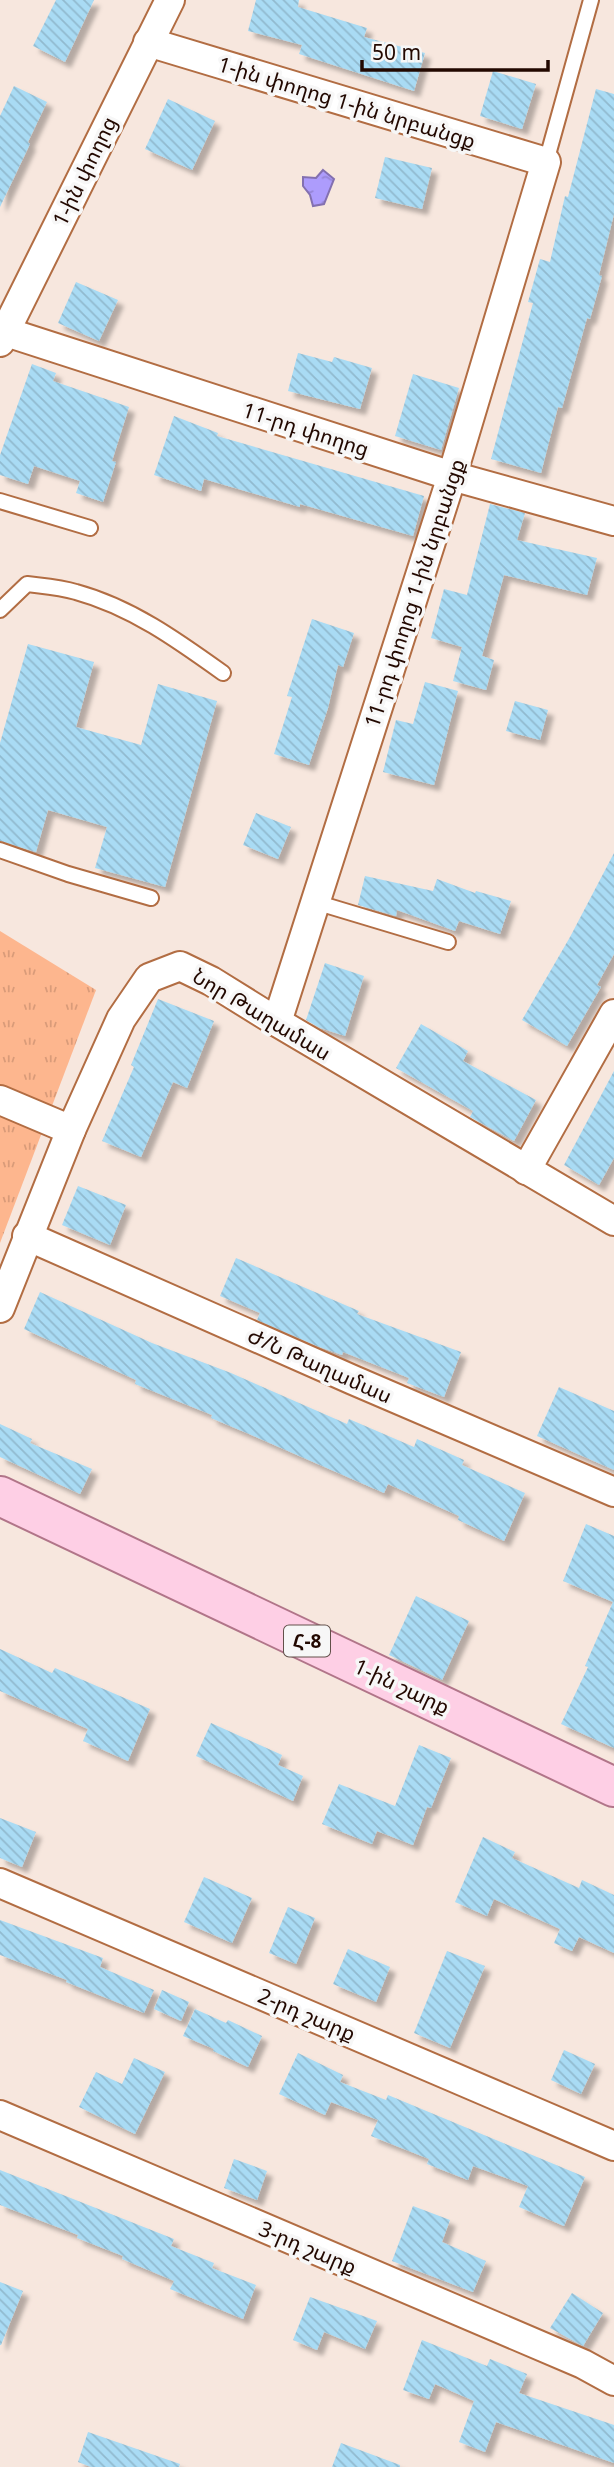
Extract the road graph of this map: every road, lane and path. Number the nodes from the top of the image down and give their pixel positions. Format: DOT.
graph roads {
  1 [pos="170,0"];
  2 [pos="591,0"];
  3 [pos="148,42"];
  4 [pos="546,162"];
  5 [pos="1,335"];
  6 [pos="452,476"];
  7 [pos="0,500"];
  8 [pos="614,521"];
  9 [pos="90,528"];
  10 [pos="0,610"];
  11 [pos="223,673"];
  12 [pos="0,850"];
  13 [pos="151,898"];
  14 [pos="315,902"];
  15 [pos="448,942"];
  16 [pos="614,1014"];
  17 [pos="277,1022"];
  18 [pos="0,1100"];
  19 [pos="71,1130"];
  20 [pos="526,1170"];
  21 [pos="614,1221"];
  22 [pos="27,1236"];
  23 [pos="0,1308"];
  24 [pos="614,1492"];
  25 [pos="0,1496"];
  26 [pos="614,1787"];
  27 [pos="0,1882"];
  28 [pos="0,2115"];
  29 [pos="614,2146"];
  30 [pos="614,2381"];
  1 -- 3 [label="street, 1-ին փողոց"];
  2 -- 4 [label="lane"];
  3 -- 4 [label="street, 1-ին փողոց 1-ին նրբանցք"];
  3 -- 5 [label="street, 1-ին փողոց"];
  4 -- 6 [label="street, 11-րդ փողոց 1-ին նրբանցք"];
  5 -- 6 [label="street, 11-րդ փողոց"];
  6 -- 8 [label="street, 11-րդ փողոց"];
  6 -- 14 [label="street, 11-րդ փողոց 1-ին նրբանցք"];
  7 -- 9 [label="lane"];
  10 -- 11 [label="lane"];
  12 -- 13 [label="lane"];
  14 -- 15 [label="lane"];
  14 -- 17 [label="street, 11-րդ փողոց 1-ին նրբանցք"];
  16 -- 20 [label="street"];
  17 -- 19 [label="street, Նոր Թաղամաս"];
  17 -- 20 [label="street, Նոր Թաղամաս"];
  18 -- 19 [label="street"];
  19 -- 22 [label="street, Նոր Թաղամաս"];
  20 -- 21 [label="street, Նոր Թաղամաս"];
  22 -- 23 [label="street, Նոր Թաղամաս"];
  22 -- 24 [label="street, Ժ/Ն Թաղամաս"];
  25 -- 26 [label="main road, 1-ին շարք / Հ-8"];
  27 -- 29 [label="street, 2-րդ շարք"];
  28 -- 30 [label="street, 3-րդ շարք"];
}
